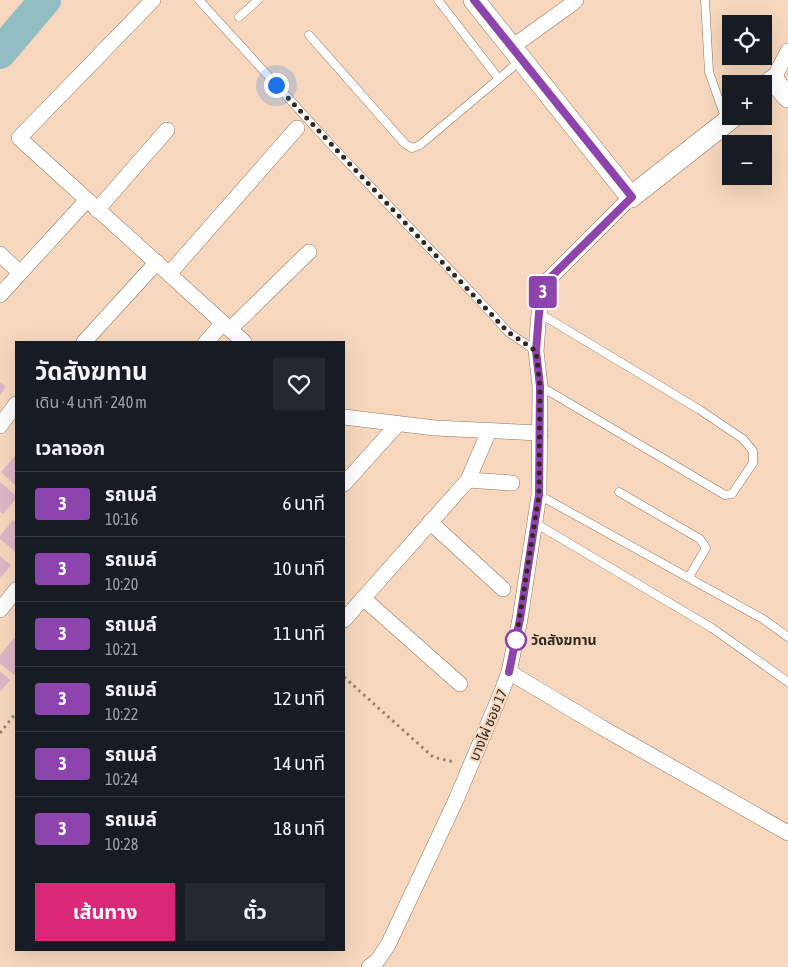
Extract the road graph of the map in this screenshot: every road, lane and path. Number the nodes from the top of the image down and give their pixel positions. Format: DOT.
graph roads {
  1 [pos="153,0"];
  2 [pos="199,0"];
  3 [pos="258,0"];
  4 [pos="438,0"];
  5 [pos="474,0"];
  6 [pos="576,0"];
  7 [pos="705,0"];
  8 [pos="238,17"];
  9 [pos="309,35"];
  10 [pos="788,51"];
  11 [pos="517,54"];
  12 [pos="772,77"];
  13 [pos="499,79"];
  14 [pos="772,87"];
  15 [pos="788,97"];
  16 [pos="722,101"];
  17 [pos="722,125"];
  18 [pos="297,128"];
  19 [pos="167,130"];
  20 [pos="632,197"];
  21 [pos="92,205"];
  22 [pos="309,252"];
  23 [pos="0,254"];
  24 [pos="157,262"];
  25 [pos="20,273"];
  26 [pos="169,274"];
  27 [pos="0,295"];
  28 [pos="539,313"];
  29 [pos="227,326"];
  30 [pos="85,341"];
  31 [pos="207,341"];
  32 [pos="243,341"];
  33 [pos="536,351"];
  34 [pos="540,386"];
  35 [pos="15,405"];
  36 [pos="345,417"];
  37 [pos="398,424"];
  38 [pos="0,426"];
  39 [pos="489,430"];
  40 [pos="540,433"];
  41 [pos="468,480"];
  42 [pos="345,483"];
  43 [pos="512,483"];
  44 [pos="619,492"];
  45 [pos="539,495"];
  46 [pos="430,522"];
  47 [pos="535,523"];
  48 [pos="689,577"];
  49 [pos="503,589"];
  50 [pos="15,591"];
  51 [pos="363,598"];
  52 [pos="0,610"];
  53 [pos="345,619"];
  54 [pos="788,637"];
  55 [pos="509,672"];
  56 [pos="345,678"];
  57 [pos="788,682"];
  58 [pos="460,684"];
  59 [pos="15,714"];
  60 [pos="0,733"];
  61 [pos="471,766"];
  62 [pos="788,833"];
  63 [pos="369,967"];
  1 -- 21 [label="street"];
  2 -- 33 [label="lane"];
  3 -- 8 [label="lane"];
  4 -- 13 [label="lane"];
  5 -- 11 [label="street"];
  6 -- 11 [label="street"];
  7 -- 16 [label="lane"];
  9 -- 13 [label="lane"];
  10 -- 12 [label="street"];
  11 -- 13 [label="lane"];
  11 -- 20 [label="street"];
  14 -- 15 [label="street"];
  17 -- 20 [label="street"];
  18 -- 26 [label="street"];
  19 -- 21 [label="street"];
  20 -- 28 [label="street, บางไผ่ ซอย 17"];
  21 -- 24 [label="street"];
  21 -- 25 [label="street"];
  22 -- 29 [label="street"];
  23 -- 25 [label="street"];
  24 -- 26 [label="street"];
  24 -- 30 [label="street"];
  25 -- 27 [label="street"];
  26 -- 29 [label="street"];
  28 -- 33 [label="street, บางไผ่ ซอย 17"];
  28 -- 34 [label="lane"];
  29 -- 31 [label="street"];
  29 -- 32 [label="street"];
  33 -- 34 [label="street, บางไผ่ ซอย 17"];
  34 -- 40 [label="street, บางไผ่ ซอย 17"];
  35 -- 38 [label="street"];
  36 -- 37 [label="street"];
  37 -- 39 [label="street"];
  37 -- 42 [label="street"];
  39 -- 40 [label="street"];
  39 -- 41 [label="street"];
  40 -- 45 [label="street, บางไผ่ ซอย 17"];
  41 -- 43 [label="street"];
  41 -- 46 [label="street"];
  44 -- 48 [label="lane"];
  45 -- 47 [label="street, บางไผ่ ซอย 17"];
  45 -- 48 [label="lane"];
  46 -- 49 [label="street"];
  46 -- 51 [label="street"];
  47 -- 55 [label="street, บางไผ่ ซอย 17"];
  47 -- 57 [label="lane"];
  48 -- 54 [label="lane"];
  50 -- 52 [label="street"];
  51 -- 53 [label="street"];
  51 -- 58 [label="street"];
  55 -- 61 [label="street, บางไผ่ ซอย 17"];
  55 -- 62 [label="street"];
  56 -- 61 [label="path"];
  59 -- 60 [label="path"];
  61 -- 63 [label="street, บางไผ่ ซอย 17"];
}
